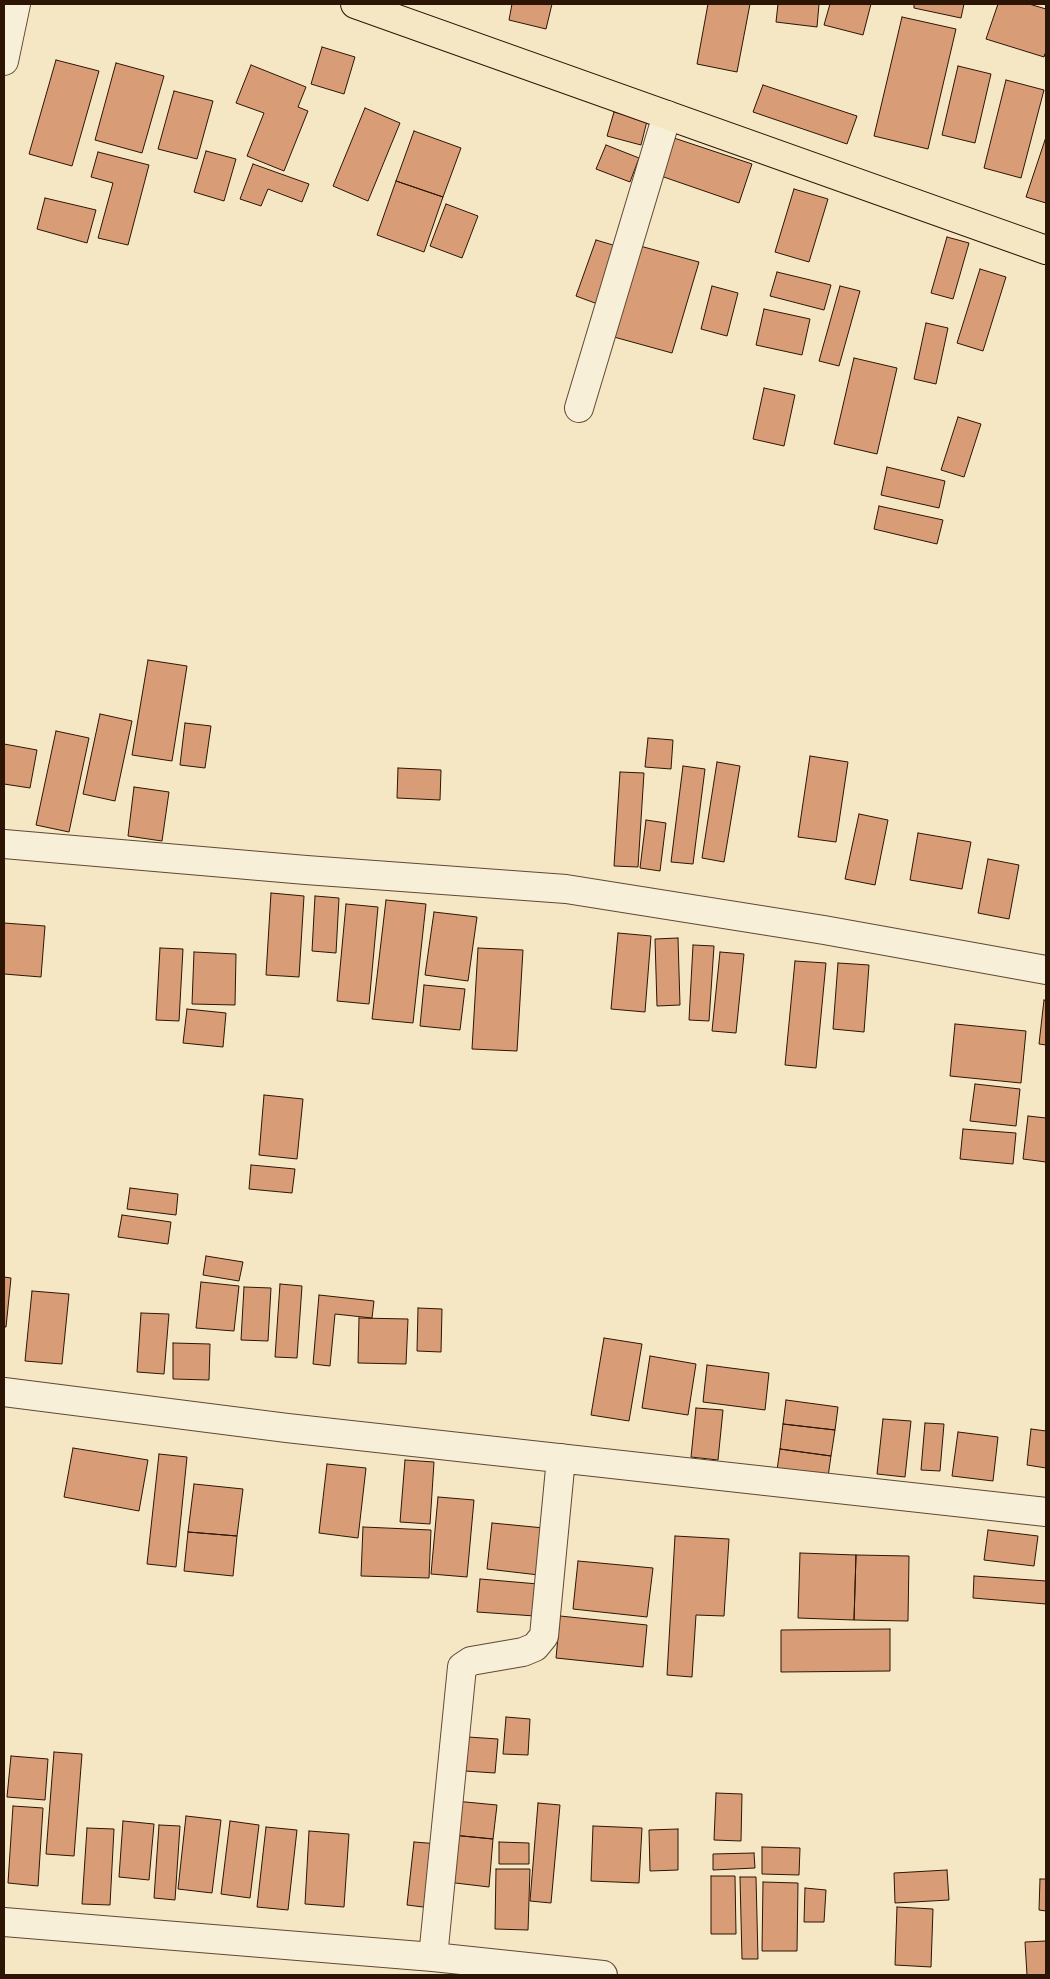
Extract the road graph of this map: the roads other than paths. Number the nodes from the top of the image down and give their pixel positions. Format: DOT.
graph roads {
  1 [pos="16,4"];
  2 [pos="355,4"];
  3 [pos="4,61"];
  4 [pos="666,115"];
  5 [pos="1046,250"];
  6 [pos="579,408"];
  7 [pos="4,844"];
  8 [pos="1046,970"];
  9 [pos="4,1392"];
  10 [pos="561,1458"];
  11 [pos="1046,1512"];
  12 [pos="4,1922"];
  13 [pos="434,1957"];
  14 [pos="602,1975"];
  1 -- 3 [label="street"];
  2 -- 4 [label="main road"];
  4 -- 5 [label="main road"];
  4 -- 6 [label="street"];
  7 -- 8 [label="street"];
  9 -- 10 [label="street"];
  10 -- 11 [label="street"];
  10 -- 13 [label="street"];
  12 -- 13 [label="street"];
  13 -- 14 [label="street"];
}
